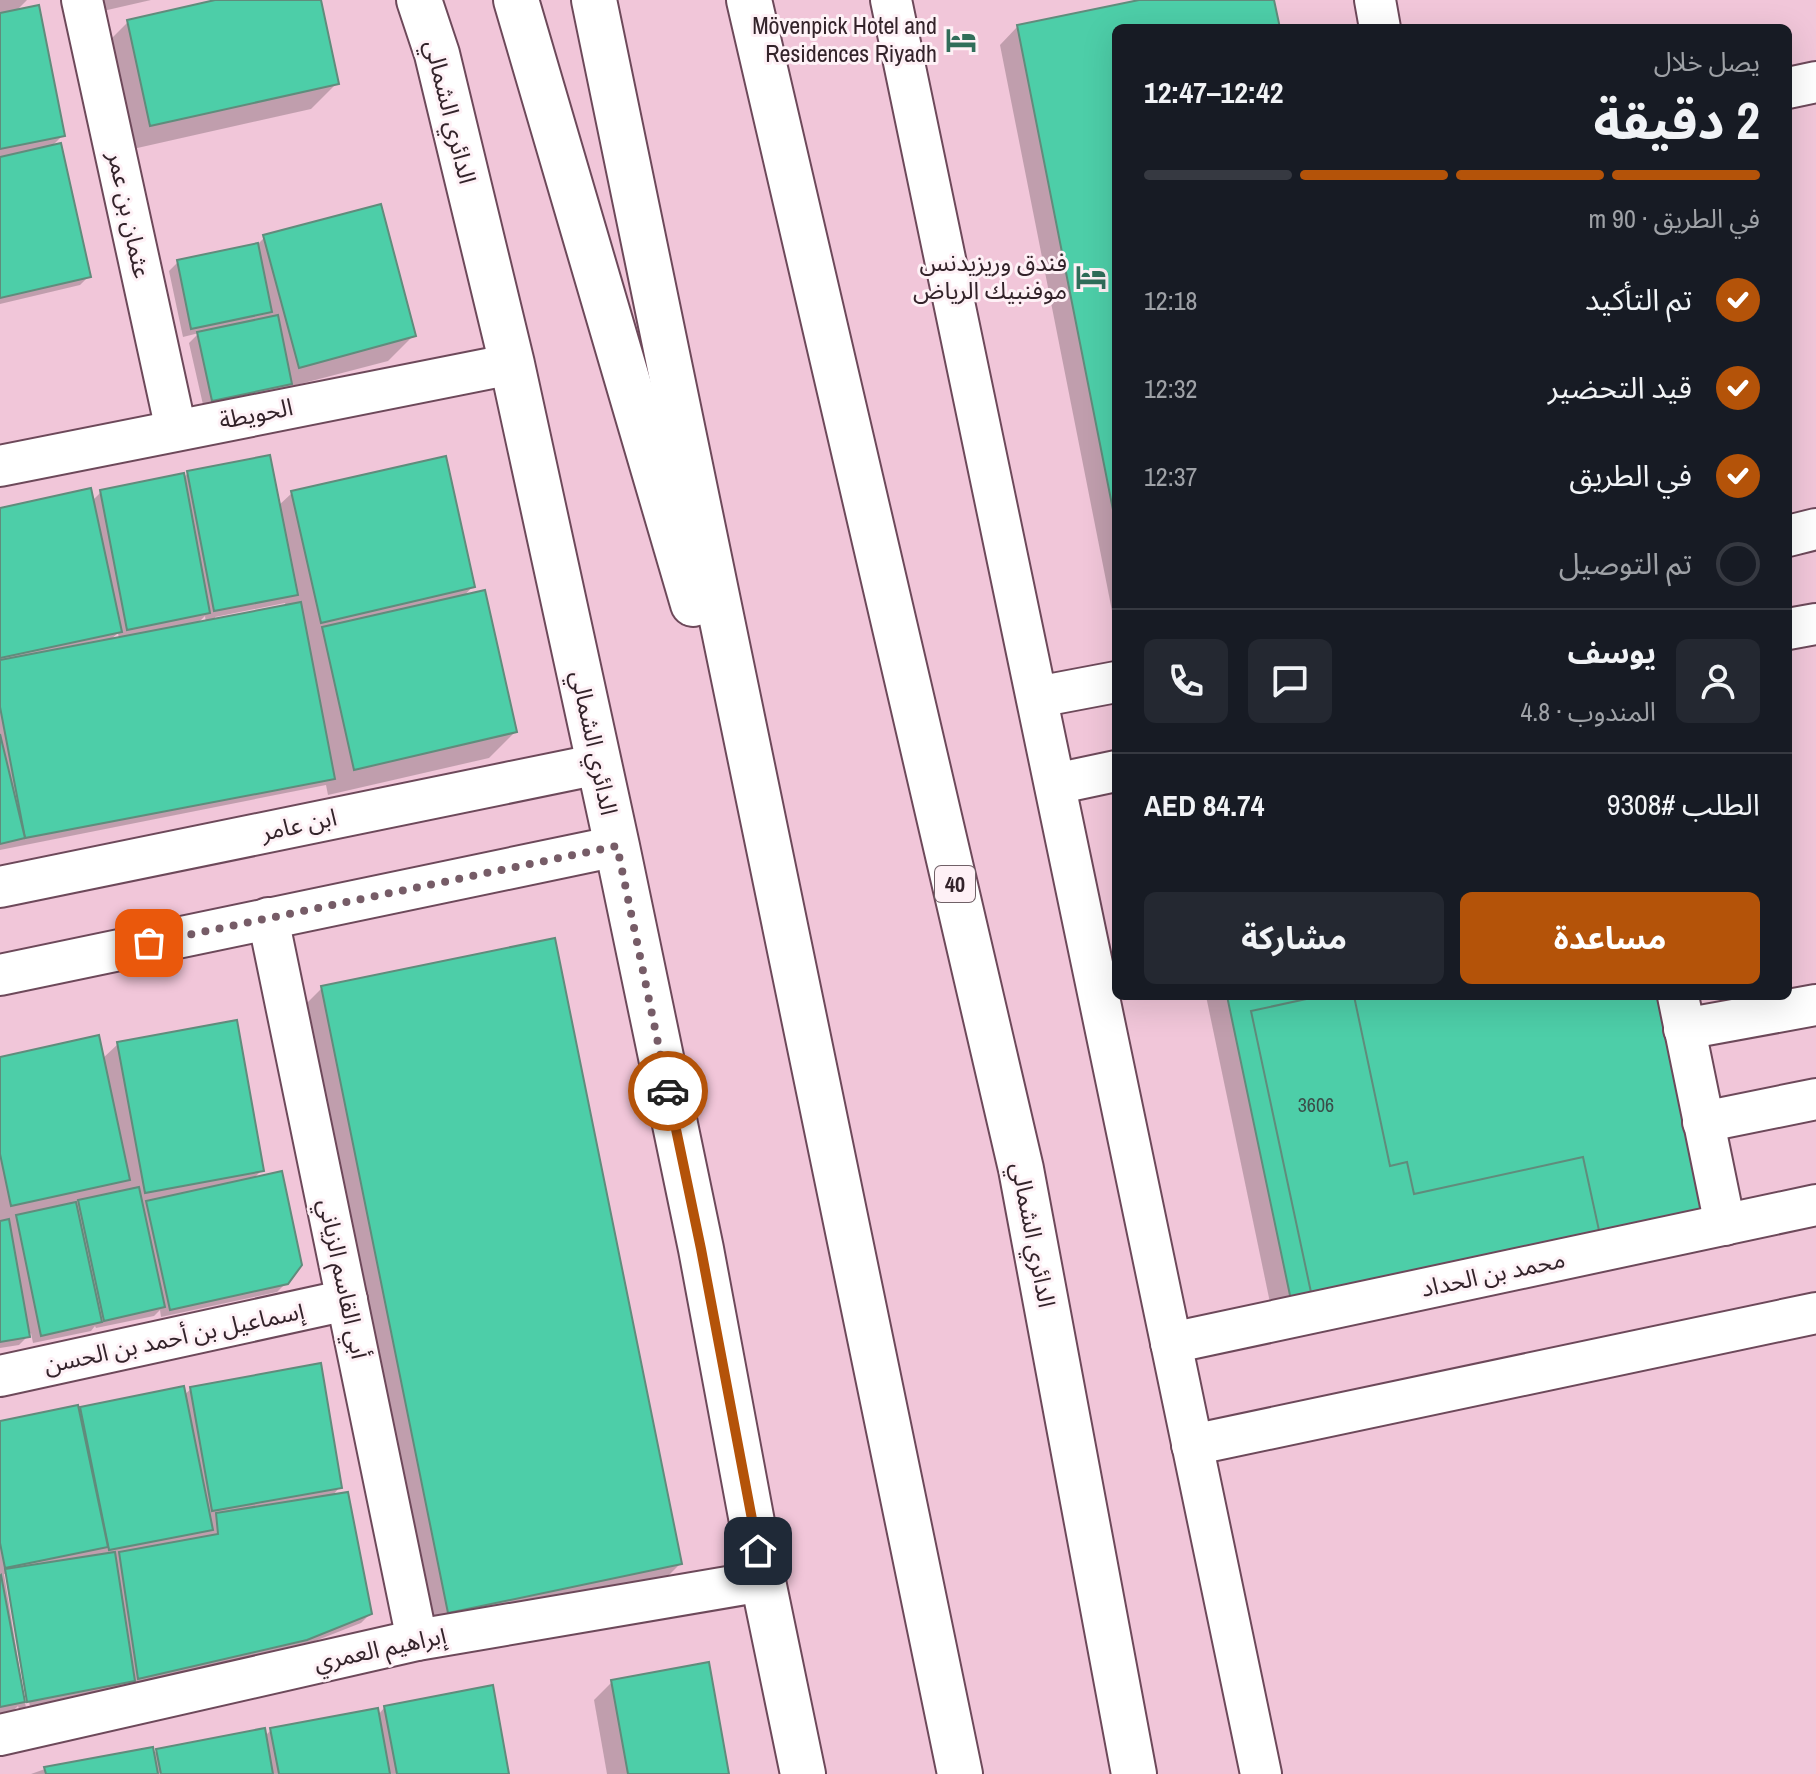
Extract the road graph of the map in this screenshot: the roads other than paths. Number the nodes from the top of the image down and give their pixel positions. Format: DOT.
graph roads {
  1 [pos="82,0"];
  2 [pos="419,0"];
  3 [pos="516,0"];
  4 [pos="594,0"];
  5 [pos="753,0"];
  6 [pos="891,0"];
  7 [pos="1375,0"];
  8 [pos="1379,24"];
  9 [pos="1816,82"];
  10 [pos="1792,87"];
  11 [pos="512,364"];
  12 [pos="176,430"];
  13 [pos="0,466"];
  14 [pos="1816,529"];
  15 [pos="1792,535"];
  16 [pos="1816,624"];
  17 [pos="1792,628"];
  18 [pos="1112,683"];
  19 [pos="1037,697"];
  20 [pos="599,764"];
  21 [pos="1112,772"];
  22 [pos="1055,784"];
  23 [pos="617,846"];
  24 [pos="0,887"];
  25 [pos="268,918"];
  26 [pos="790,942"];
  27 [pos="0,975"];
  28 [pos="1816,1005"];
  29 [pos="1681,1013"];
  30 [pos="1816,1099"];
  31 [pos="1703,1122"];
  32 [pos="1816,1205"];
  33 [pos="1725,1225"];
  34 [pos="347,1300"];
  35 [pos="1816,1313"];
  36 [pos="1171,1343"];
  37 [pos="0,1376"];
  38 [pos="1192,1445"];
  39 [pos="763,1581"];
  40 [pos="417,1640"];
  41 [pos="0,1735"];
  42 [pos="957,1764"];
  43 [pos="803,1774"];
  44 [pos="1134,1774"];
  45 [pos="1261,1774"];
  1 -- 12 [label="street, عثمان بن عمر"];
  2 -- 11 [label="main road, الدائري الشمالي"];
  3 -- 26 [label="main road"];
  4 -- 26 [label="main road"];
  5 -- 44 [label="main road, الدائري الشمالي / 40"];
  6 -- 19 [label="street"];
  7 -- 8 [label="street"];
  9 -- 10 [label="street"];
  11 -- 12 [label="street, الحويطة"];
  11 -- 20 [label="main road, الدائري الشمالي"];
  12 -- 13 [label="street, الحويطة"];
  14 -- 15 [label="street"];
  16 -- 17 [label="street"];
  18 -- 19 [label="street"];
  19 -- 22 [label="street"];
  20 -- 23 [label="main road, الدائري الشمالي"];
  20 -- 24 [label="street, ابن عامر"];
  21 -- 22 [label="street"];
  22 -- 36 [label="street"];
  23 -- 25 [label="street"];
  23 -- 39 [label="main road, الدائري الشمالي"];
  25 -- 27 [label="street"];
  25 -- 34 [label="street, أبي القاسم الزياني"];
  26 -- 42 [label="main road"];
  28 -- 29 [label="street"];
  29 -- 31 [label="street"];
  30 -- 31 [label="street"];
  31 -- 33 [label="street"];
  32 -- 33 [label="street, محمد بن الحداد"];
  33 -- 36 [label="street, محمد بن الحداد"];
  34 -- 37 [label="street, إسماعيل بن أحمد بن الحسن"];
  34 -- 40 [label="street, أبي القاسم الزياني"];
  35 -- 38 [label="street"];
  36 -- 38 [label="street"];
  38 -- 45 [label="street"];
  39 -- 40 [label="street, إبراهيم العمري"];
  39 -- 43 [label="main road, الدائري الشمالي"];
  40 -- 41 [label="street, إبراهيم العمري"];
}
